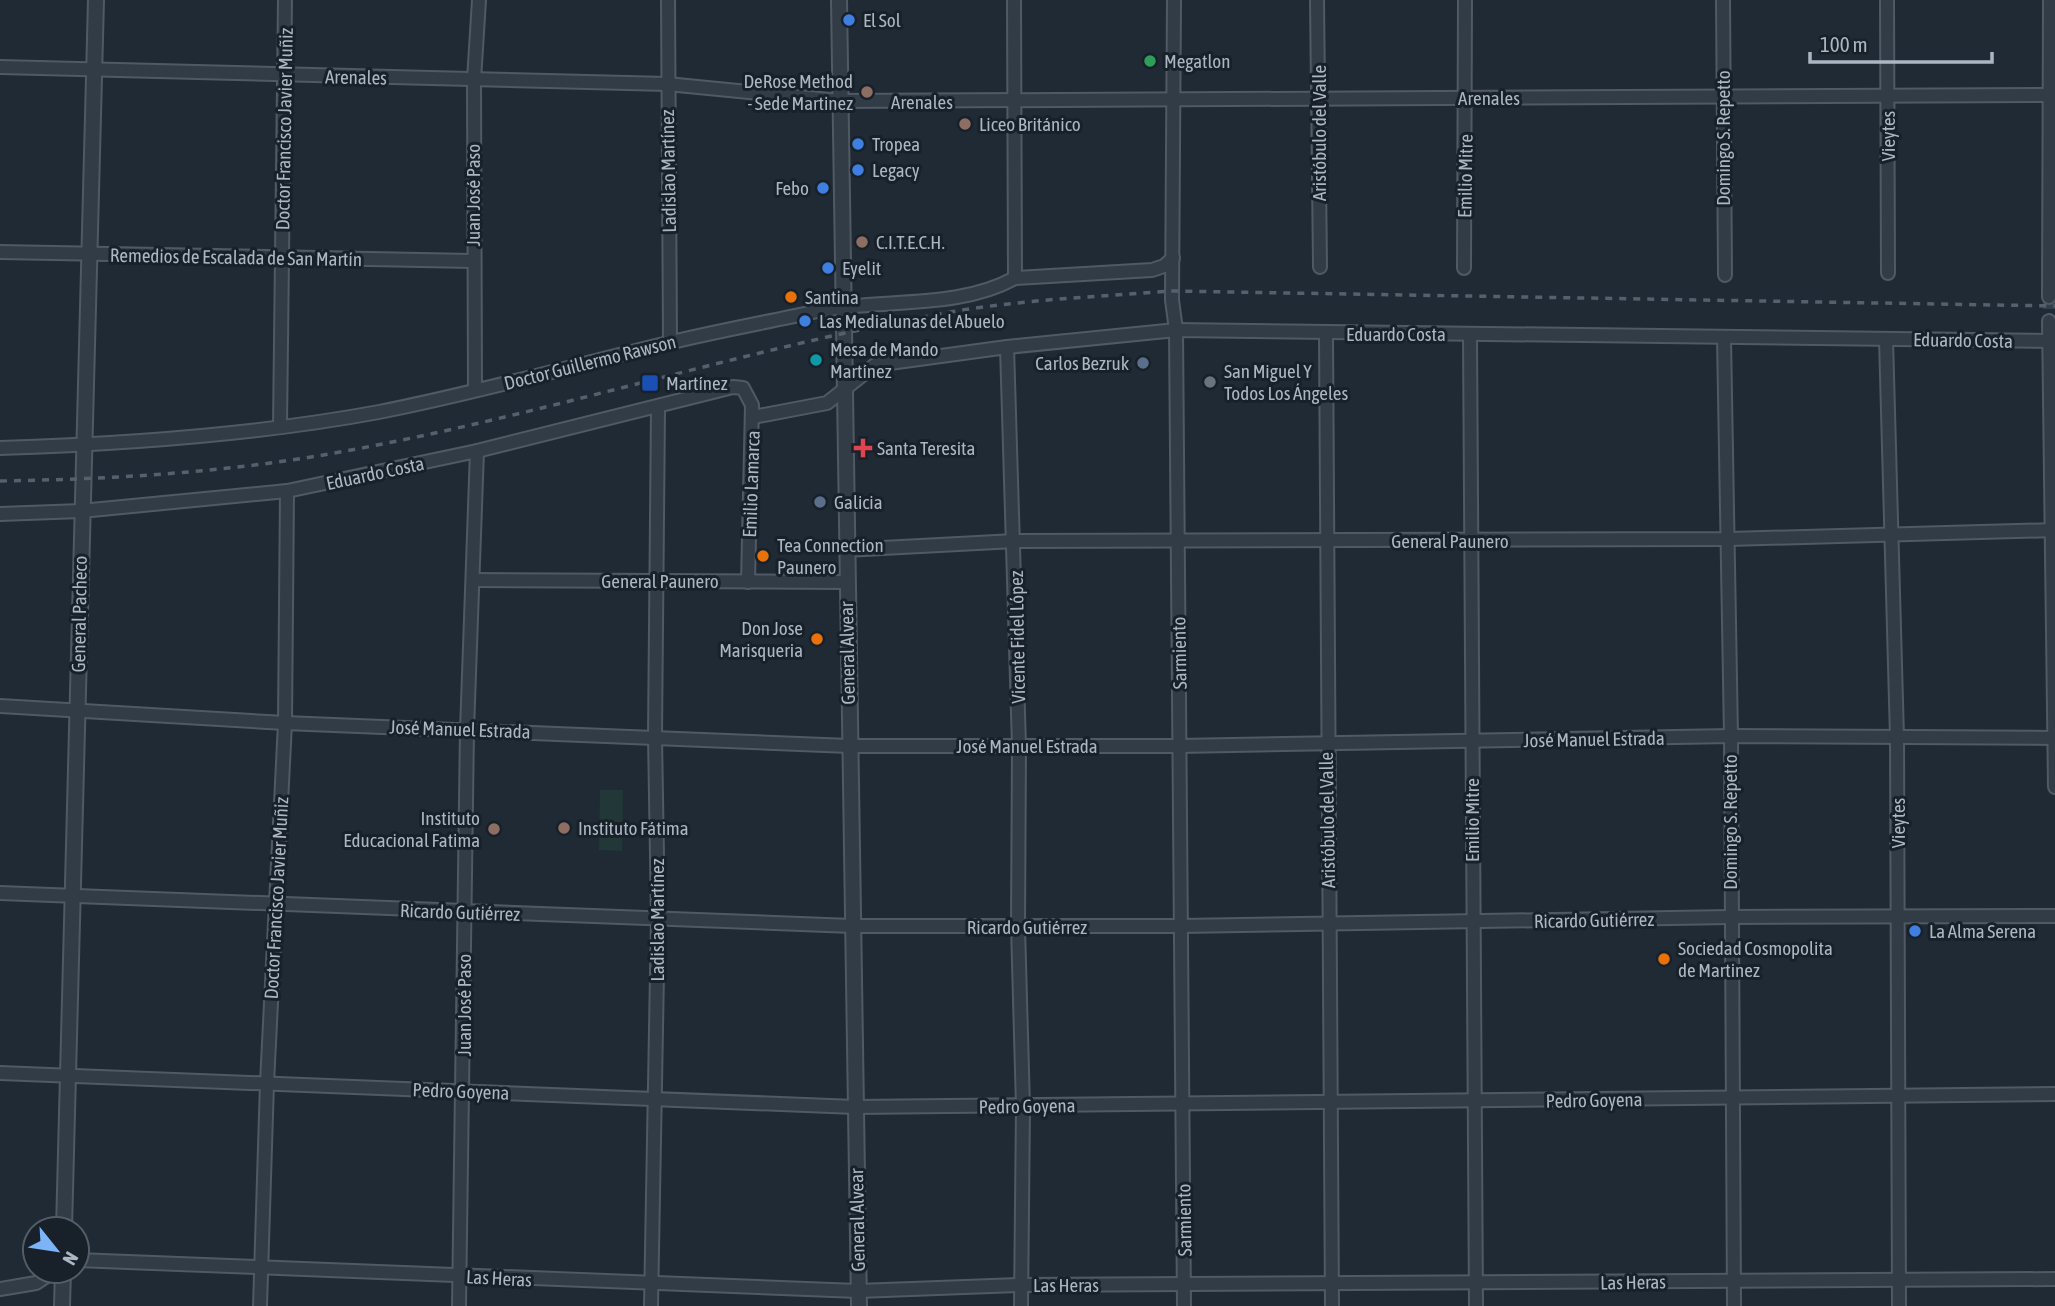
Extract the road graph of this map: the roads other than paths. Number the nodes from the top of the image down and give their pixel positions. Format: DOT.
graph roads {
  1 [pos="96,0"];
  2 [pos="285,0"];
  3 [pos="479,0"];
  4 [pos="668,0"];
  5 [pos="839,0"];
  6 [pos="1014,0"];
  7 [pos="1174,0"];
  8 [pos="1317,0"];
  9 [pos="1465,0"];
  10 [pos="1723,0"];
  11 [pos="1887,0"];
  12 [pos="2050,0"];
  13 [pos="0,67"];
  14 [pos="94,69"];
  15 [pos="283,76"];
  16 [pos="474,80"];
  17 [pos="667,84"];
  18 [pos="2052,95"];
  19 [pos="1888,97"];
  20 [pos="1466,98"];
  21 [pos="1722,98"];
  22 [pos="841,101"];
  23 [pos="1319,101"];
  24 [pos="1173,102"];
  25 [pos="1014,103"];
  26 [pos="0,252"];
  27 [pos="88,255"];
  28 [pos="282,258"];
  29 [pos="1172,258"];
  30 [pos="473,261"];
  31 [pos="1320,267"];
  32 [pos="1464,268"];
  33 [pos="1888,273"];
  34 [pos="1725,275"];
  35 [pos="1015,278"];
  36 [pos="2049,297"];
  37 [pos="844,306"];
  38 [pos="2049,321"];
  39 [pos="1176,330"];
  40 [pos="1326,334"];
  41 [pos="1470,335"];
  42 [pos="1724,338"];
  43 [pos="1886,340"];
  44 [pos="2052,341"];
  45 [pos="670,342"];
  46 [pos="1007,347"];
  47 [pos="743,388"];
  48 [pos="475,390"];
  49 [pos="844,390"];
  50 [pos="658,408"];
  51 [pos="753,417"];
  52 [pos="280,427"];
  53 [pos="82,446"];
  54 [pos="0,448"];
  55 [pos="477,452"];
  56 [pos="287,491"];
  57 [pos="81,511"];
  58 [pos="0,514"];
  59 [pos="2053,530"];
  60 [pos="1893,536"];
  61 [pos="1178,539"];
  62 [pos="1729,539"];
  63 [pos="1015,541"];
  64 [pos="1325,541"];
  65 [pos="1470,542"];
  66 [pos="845,550"];
  67 [pos="475,580"];
  68 [pos="656,581"];
  69 [pos="748,582"];
  70 [pos="846,582"];
  71 [pos="0,706"];
  72 [pos="78,713"];
  73 [pos="285,723"];
  74 [pos="467,730"];
  75 [pos="655,736"];
  76 [pos="1731,736"];
  77 [pos="1897,737"];
  78 [pos="2055,738"];
  79 [pos="1472,741"];
  80 [pos="1327,744"];
  81 [pos="849,746"];
  82 [pos="1180,746"];
  83 [pos="1019,747"];
  84 [pos="2055,786"];
  85 [pos="0,893"];
  86 [pos="73,895"];
  87 [pos="275,903"];
  88 [pos="465,913"];
  89 [pos="2055,916"];
  90 [pos="1730,917"];
  91 [pos="1898,917"];
  92 [pos="659,918"];
  93 [pos="1328,922"];
  94 [pos="1472,922"];
  95 [pos="852,926"];
  96 [pos="1181,926"];
  97 [pos="1018,927"];
  98 [pos="0,1073"];
  99 [pos="68,1077"];
  100 [pos="267,1083"];
  101 [pos="464,1091"];
  102 [pos="2055,1094"];
  103 [pos="1732,1097"];
  104 [pos="1899,1098"];
  105 [pos="656,1100"];
  106 [pos="1475,1102"];
  107 [pos="1182,1103"];
  108 [pos="1331,1103"];
  109 [pos="855,1107"];
  110 [pos="1023,1107"];
  111 [pos="64,1215"];
  112 [pos="91,1260"];
  113 [pos="260,1266"];
  114 [pos="459,1276"];
  115 [pos="1899,1279"];
  116 [pos="2055,1279"];
  117 [pos="1734,1281"];
  118 [pos="651,1284"];
  119 [pos="1331,1284"];
  120 [pos="1475,1284"];
  121 [pos="24,1285"];
  122 [pos="63,1285"];
  123 [pos="1021,1285"];
  124 [pos="1184,1285"];
  125 [pos="0,1289"];
  126 [pos="858,1291"];
  127 [pos="62,1306"];
  128 [pos="260,1306"];
  129 [pos="459,1306"];
  130 [pos="651,1306"];
  131 [pos="859,1306"];
  132 [pos="1021,1306"];
  133 [pos="1184,1306"];
  134 [pos="1332,1306"];
  135 [pos="1476,1306"];
  136 [pos="1734,1306"];
  137 [pos="1899,1306"];
  1 -- 14 [label="street, General Pacheco"];
  2 -- 15 [label="street, Doctor Francisco Javier Muñiz"];
  3 -- 16 [label="street, Juan José Paso"];
  4 -- 17 [label="street, Ladislao Martínez"];
  5 -- 22 [label="street, General Alvear"];
  6 -- 25 [label="street"];
  7 -- 24 [label="street, Sarmiento"];
  8 -- 23 [label="street, Aristóbulo del Valle"];
  9 -- 20 [label="street, Emilio Mitre"];
  10 -- 21 [label="street, Domingo S. Repetto"];
  11 -- 19 [label="street, Vieytes"];
  12 -- 18 [label="street"];
  13 -- 14 [label="street, Arenales"];
  14 -- 15 [label="street, Arenales"];
  14 -- 27 [label="street, General Pacheco"];
  15 -- 16 [label="street, Arenales"];
  15 -- 28 [label="street, Doctor Francisco Javier Muñiz"];
  16 -- 17 [label="street, Arenales"];
  16 -- 30 [label="street, Juan José Paso"];
  17 -- 22 [label="street, Arenales"];
  17 -- 45 [label="street, Ladislao Martínez"];
  18 -- 19 [label="street, Arenales"];
  18 -- 36 [label="street"];
  19 -- 21 [label="street, Arenales"];
  19 -- 33 [label="street, Vieytes"];
  20 -- 21 [label="street, Arenales"];
  20 -- 23 [label="street, Arenales"];
  20 -- 32 [label="street, Emilio Mitre"];
  21 -- 34 [label="street, Domingo S. Repetto"];
  22 -- 25 [label="street, Arenales"];
  22 -- 37 [label="street, General Alvear"];
  23 -- 24 [label="street, Arenales"];
  23 -- 31 [label="street, Aristóbulo del Valle"];
  24 -- 25 [label="street, Arenales"];
  24 -- 29 [label="street, Sarmiento"];
  25 -- 35 [label="street"];
  26 -- 27 [label="street, Remedios de Escalada de San Martín"];
  27 -- 28 [label="street, Remedios de Escalada de San Martín"];
  27 -- 53 [label="street, General Pacheco"];
  28 -- 30 [label="street, Remedios de Escalada de San Martín"];
  28 -- 52 [label="street, Doctor Francisco Javier Muñiz"];
  29 -- 35 [label="street, Doctor Guillermo Rawson"];
  29 -- 39 [label="street, Sarmiento"];
  30 -- 48 [label="street, Juan José Paso"];
  35 -- 37 [label="street, Doctor Guillermo Rawson"];
  37 -- 45 [label="street, Doctor Guillermo Rawson"];
  37 -- 49 [label="street, General Alvear"];
  38 -- 44 [label="street"];
  39 -- 40 [label="street, Eduardo Costa"];
  39 -- 46 [label="street, Eduardo Costa"];
  39 -- 61 [label="street, Sarmiento"];
  40 -- 41 [label="street, Eduardo Costa"];
  40 -- 64 [label="street, Aristóbulo del Valle"];
  41 -- 42 [label="street, Eduardo Costa"];
  41 -- 65 [label="street, Emilio Mitre"];
  42 -- 43 [label="street, Eduardo Costa"];
  42 -- 62 [label="street, Domingo S. Repetto"];
  43 -- 44 [label="street, Eduardo Costa"];
  43 -- 60 [label="street, Vieytes"];
  44 -- 59 [label="street"];
  45 -- 48 [label="street, Doctor Guillermo Rawson"];
  46 -- 49 [label="street, Eduardo Costa"];
  46 -- 63 [label="street, Vicente Fidel López"];
  47 -- 50 [label="street, Eduardo Costa"];
  47 -- 51 [label="street, Emilio Lamarca"];
  48 -- 52 [label="street, Doctor Guillermo Rawson"];
  49 -- 51 [label="street, Eduardo Costa"];
  49 -- 66 [label="street, General Alvear"];
  50 -- 55 [label="street, Eduardo Costa"];
  50 -- 68 [label="street, Ladislao Martínez"];
  51 -- 69 [label="street, Emilio Lamarca"];
  52 -- 53 [label="street, Doctor Guillermo Rawson"];
  53 -- 54 [label="street, Doctor Guillermo Rawson"];
  53 -- 57 [label="street, General Pacheco"];
  55 -- 56 [label="street, Eduardo Costa"];
  55 -- 67 [label="street, Juan José Paso"];
  56 -- 57 [label="street, Eduardo Costa"];
  56 -- 73 [label="street, Doctor Francisco Javier Muñiz"];
  57 -- 58 [label="street, Eduardo Costa"];
  57 -- 72 [label="street, General Pacheco"];
  59 -- 60 [label="street, General Paunero"];
  59 -- 78 [label="street"];
  60 -- 62 [label="street, General Paunero"];
  60 -- 77 [label="street, Vieytes"];
  61 -- 63 [label="street, General Paunero"];
  61 -- 64 [label="street, General Paunero"];
  61 -- 82 [label="street, Sarmiento"];
  62 -- 65 [label="street, General Paunero"];
  62 -- 76 [label="street, Domingo S. Repetto"];
  63 -- 66 [label="street, General Paunero"];
  63 -- 83 [label="street, Vicente Fidel López"];
  64 -- 65 [label="street, General Paunero"];
  64 -- 80 [label="street, Aristóbulo del Valle"];
  65 -- 79 [label="street, Emilio Mitre"];
  66 -- 70 [label="street, General Alvear"];
  67 -- 68 [label="street, General Paunero"];
  67 -- 74 [label="street, Juan José Paso"];
  68 -- 69 [label="street, General Paunero"];
  68 -- 75 [label="street, Ladislao Martínez"];
  69 -- 70 [label="street, General Paunero"];
  70 -- 81 [label="street, General Alvear"];
  71 -- 72 [label="street, José Manuel Estrada"];
  72 -- 73 [label="street, José Manuel Estrada"];
  72 -- 86 [label="street, General Pacheco"];
  73 -- 74 [label="street, José Manuel Estrada"];
  73 -- 87 [label="street, Doctor Francisco Javier Muñiz"];
  74 -- 75 [label="street, José Manuel Estrada"];
  74 -- 88 [label="street, Juan José Paso"];
  75 -- 81 [label="street, José Manuel Estrada"];
  75 -- 92 [label="street, Ladislao Martínez"];
  76 -- 77 [label="street, José Manuel Estrada"];
  76 -- 79 [label="street, José Manuel Estrada"];
  76 -- 90 [label="street, Domingo S. Repetto"];
  77 -- 78 [label="street, José Manuel Estrada"];
  77 -- 91 [label="street, Vieytes"];
  78 -- 84 [label="street"];
  79 -- 80 [label="street, José Manuel Estrada"];
  79 -- 94 [label="street, Emilio Mitre"];
  80 -- 82 [label="street, José Manuel Estrada"];
  80 -- 93 [label="street, Aristóbulo del Valle"];
  81 -- 83 [label="street, José Manuel Estrada"];
  81 -- 95 [label="street, General Alvear"];
  82 -- 83 [label="street, José Manuel Estrada"];
  82 -- 96 [label="street, Sarmiento"];
  83 -- 97 [label="street, Vicente Fidel López"];
  85 -- 86 [label="street, Ricardo Gutiérrez"];
  86 -- 87 [label="street, Ricardo Gutiérrez"];
  86 -- 99 [label="street, General Pacheco"];
  87 -- 88 [label="street, Ricardo Gutiérrez"];
  87 -- 100 [label="street, Doctor Francisco Javier Muñiz"];
  88 -- 92 [label="street, Ricardo Gutiérrez"];
  88 -- 101 [label="street, Juan José Paso"];
  89 -- 91 [label="street, Ricardo Gutiérrez"];
  90 -- 91 [label="street, Ricardo Gutiérrez"];
  90 -- 94 [label="street, Ricardo Gutiérrez"];
  90 -- 103 [label="street, Domingo S. Repetto"];
  91 -- 104 [label="street, Vieytes"];
  92 -- 95 [label="street, Ricardo Gutiérrez"];
  92 -- 105 [label="street, Ladislao Martínez"];
  93 -- 94 [label="street, Ricardo Gutiérrez"];
  93 -- 96 [label="street, Ricardo Gutiérrez"];
  93 -- 108 [label="street, Aristóbulo del Valle"];
  94 -- 106 [label="street, Emilio Mitre"];
  95 -- 97 [label="street, Ricardo Gutiérrez"];
  95 -- 109 [label="street, General Alvear"];
  96 -- 97 [label="street, Ricardo Gutiérrez"];
  96 -- 107 [label="street, Sarmiento"];
  97 -- 110 [label="street, Vicente Fidel López"];
  98 -- 99 [label="street, Pedro Goyena"];
  99 -- 100 [label="street, Pedro Goyena"];
  99 -- 111 [label="street, General Pacheco"];
  100 -- 101 [label="street, Pedro Goyena"];
  100 -- 113 [label="street, Doctor Francisco Javier Muñiz"];
  101 -- 105 [label="street, Pedro Goyena"];
  101 -- 114 [label="street, Juan José Paso"];
  102 -- 104 [label="street, Pedro Goyena"];
  103 -- 104 [label="street, Pedro Goyena"];
  103 -- 106 [label="street, Pedro Goyena"];
  103 -- 117 [label="street, Domingo S. Repetto"];
  104 -- 115 [label="street, Vieytes"];
  105 -- 109 [label="street, Pedro Goyena"];
  105 -- 118 [label="street, Ladislao Martínez"];
  106 -- 108 [label="street, Pedro Goyena"];
  106 -- 120 [label="street, Emilio Mitre"];
  107 -- 108 [label="street, Pedro Goyena"];
  107 -- 110 [label="street, Pedro Goyena"];
  107 -- 124 [label="street, Sarmiento"];
  108 -- 119 [label="street, Aristóbulo del Valle"];
  109 -- 110 [label="street, Pedro Goyena"];
  109 -- 126 [label="street, General Alvear"];
  110 -- 123 [label="street, Vicente Fidel López"];
  112 -- 113 [label="street, Las Heras"];
  113 -- 114 [label="street, Las Heras"];
  113 -- 128 [label="street, Doctor Francisco Javier Muñiz"];
  114 -- 118 [label="street, Las Heras"];
  114 -- 129 [label="street, Juan José Paso"];
  115 -- 116 [label="street, Las Heras"];
  115 -- 117 [label="street, Las Heras"];
  115 -- 137 [label="street, Vieytes"];
  117 -- 120 [label="street, Las Heras"];
  117 -- 136 [label="street, Domingo S. Repetto"];
  118 -- 126 [label="street, Las Heras"];
  118 -- 130 [label="street, Ladislao Martínez"];
  119 -- 120 [label="street, Las Heras"];
  119 -- 124 [label="street, Las Heras"];
  119 -- 134 [label="street, Aristóbulo del Valle"];
  120 -- 135 [label="street, Emilio Mitre"];
  121 -- 125 [label="street"];
  122 -- 127 [label="street"];
  123 -- 124 [label="street, Las Heras"];
  123 -- 126 [label="street, Las Heras"];
  123 -- 132 [label="street, Vicente Fidel López"];
  124 -- 133 [label="street, Sarmiento"];
  126 -- 131 [label="street, General Alvear"];
}
